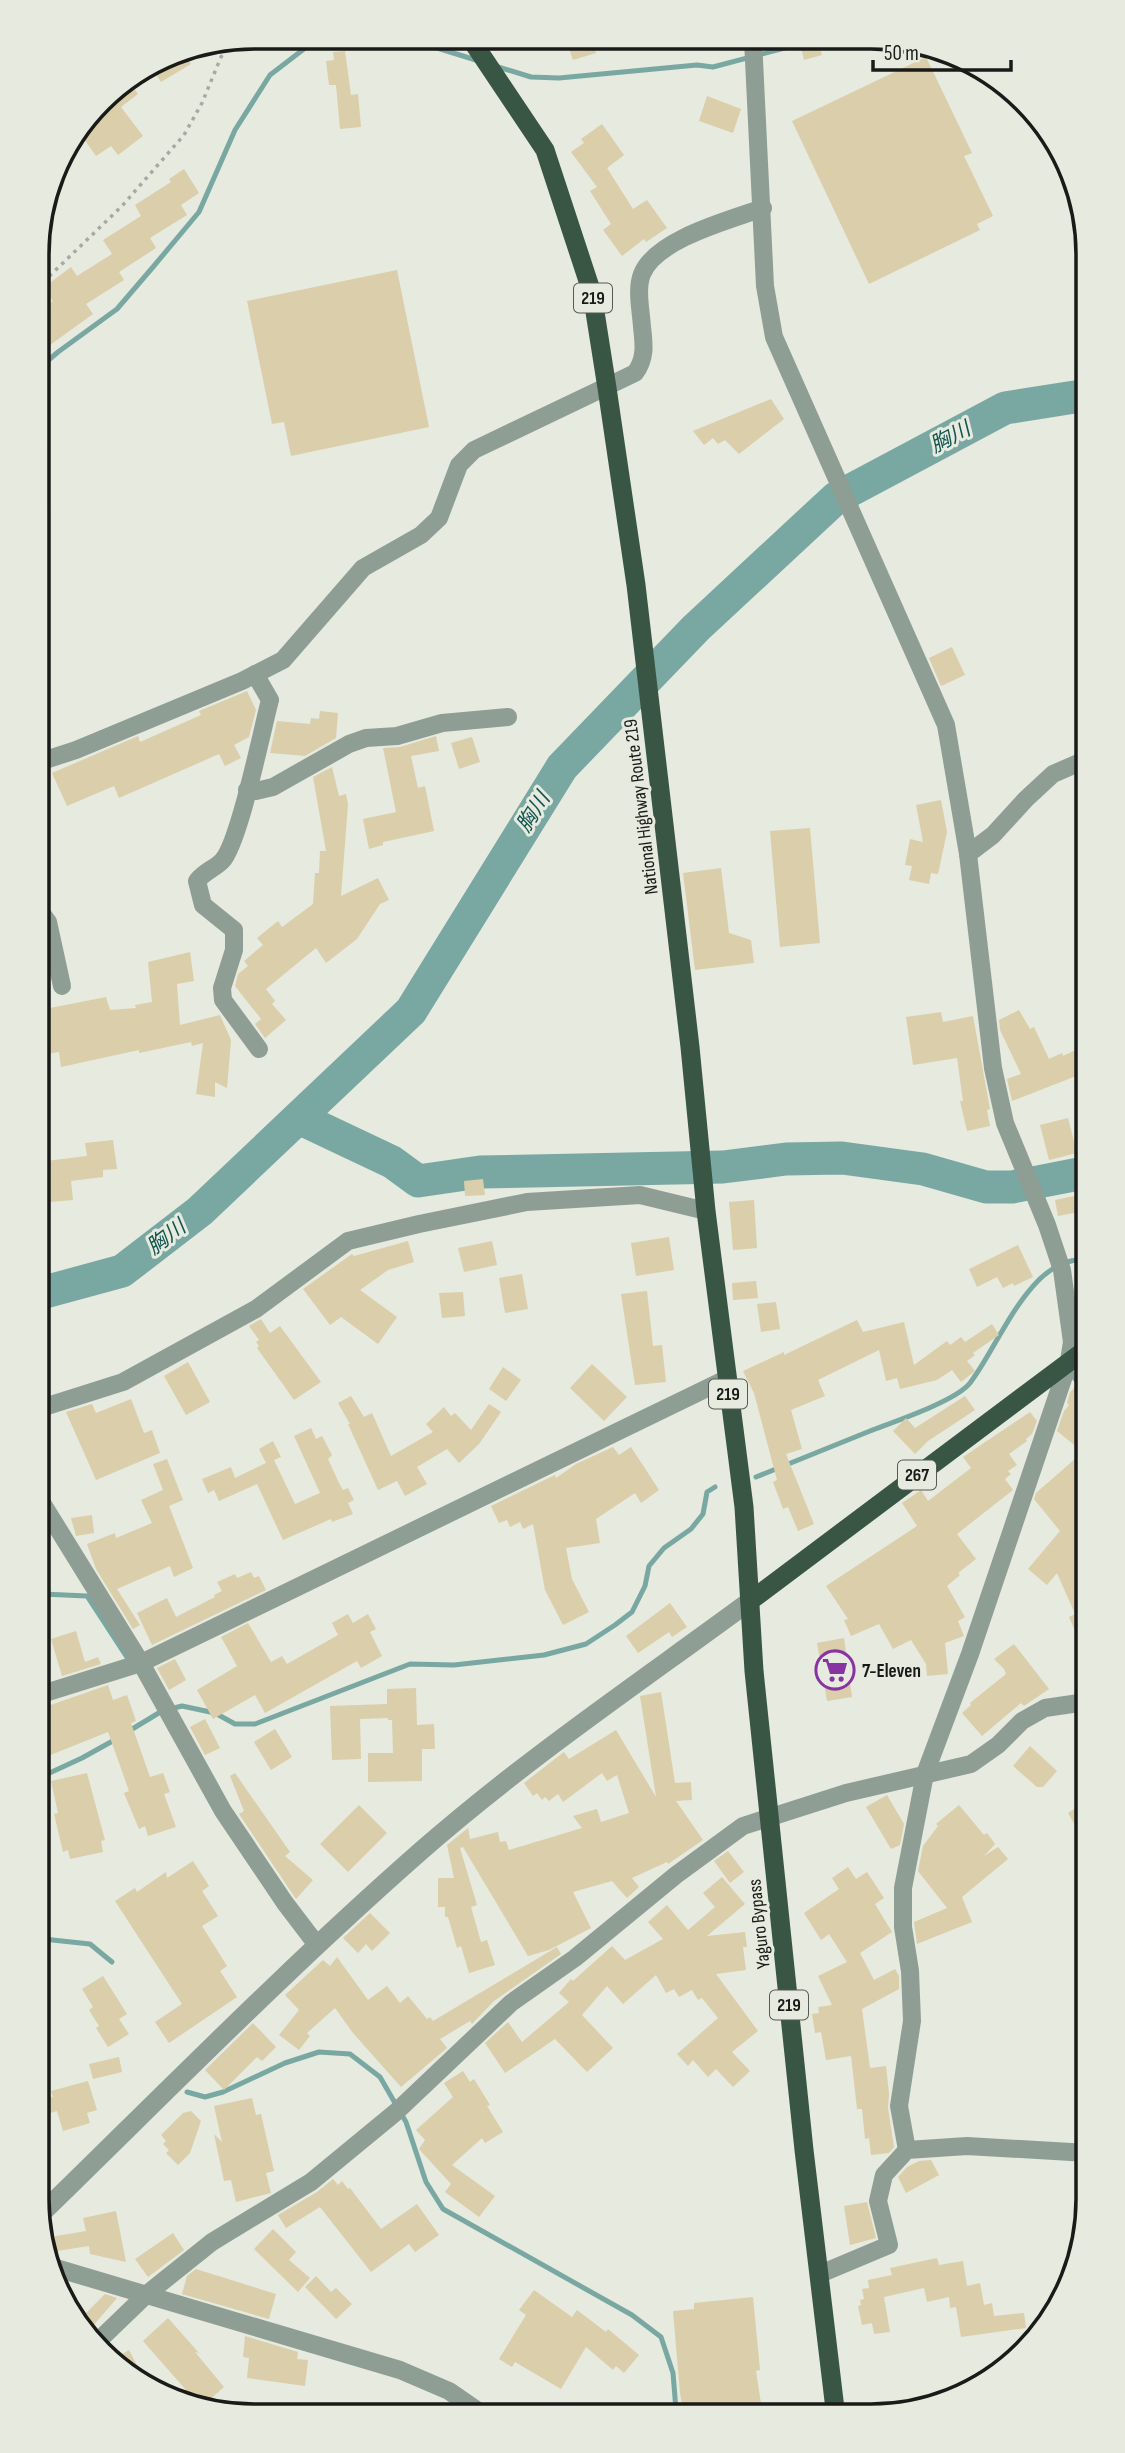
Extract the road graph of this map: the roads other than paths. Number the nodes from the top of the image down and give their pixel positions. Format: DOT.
graph roads {
  1 [pos="477,49"];
  2 [pos="754,49"];
  3 [pos="763,208"];
  4 [pos="607,388"];
  5 [pos="255,674"];
  6 [pos="508,717"];
  7 [pos="49,758"];
  8 [pos="1076,764"];
  9 [pos="247,790"];
  10 [pos="968,853"];
  11 [pos="49,927"];
  12 [pos="62,986"];
  13 [pos="259,1049"];
  14 [pos="706,1211"];
  15 [pos="1076,1352"];
  16 [pos="1076,1356"];
  17 [pos="1076,1358"];
  18 [pos="726,1379"];
  19 [pos="49,1405"];
  20 [pos="49,1514"];
  21 [pos="750,1601"];
  22 [pos="141,1663"];
  23 [pos="49,1692"];
  24 [pos="1076,1703"];
  25 [pos="925,1774"];
  26 [pos="770,1817"];
  27 [pos="317,1945"];
  28 [pos="907,2150"];
  29 [pos="1076,2152"];
  30 [pos="50,2206"];
  31 [pos="62,2270"];
  32 [pos="820,2274"];
  33 [pos="147,2294"];
  34 [pos="103,2337"];
  35 [pos="468,2404"];
  36 [pos="834,2404"];
  1 -- 4 [label="highway, National Highway Route 219 / 219"];
  2 -- 3 [label="street"];
  3 -- 4 [label="street"];
  3 -- 10 [label="street"];
  4 -- 5 [label="street"];
  4 -- 14 [label="highway, National Highway Route 219 / 219"];
  5 -- 7 [label="street"];
  5 -- 9 [label="street"];
  6 -- 9 [label="street"];
  8 -- 10 [label="street"];
  9 -- 13 [label="street"];
  10 -- 15 [label="street"];
  11 -- 12 [label="street"];
  14 -- 18 [label="highway, National Highway Route 219 / 219"];
  14 -- 19 [label="street"];
  16 -- 21 [label="highway, 267"];
  17 -- 25 [label="street"];
  18 -- 21 [label="highway, National Highway Route 219 / 219"];
  18 -- 22 [label="street"];
  20 -- 22 [label="street"];
  21 -- 26 [label="highway, Yaguro Bypass / 219"];
  21 -- 27 [label="street"];
  22 -- 23 [label="street"];
  22 -- 27 [label="street"];
  24 -- 25 [label="street"];
  25 -- 26 [label="street"];
  25 -- 28 [label="street"];
  26 -- 32 [label="highway, Yaguro Bypass / 219"];
  26 -- 33 [label="street"];
  27 -- 30 [label="street"];
  28 -- 29 [label="street"];
  28 -- 32 [label="street"];
  31 -- 33 [label="street"];
  32 -- 36 [label="highway, Yaguro Bypass / 219"];
  33 -- 34 [label="street"];
  33 -- 35 [label="street"];
}
